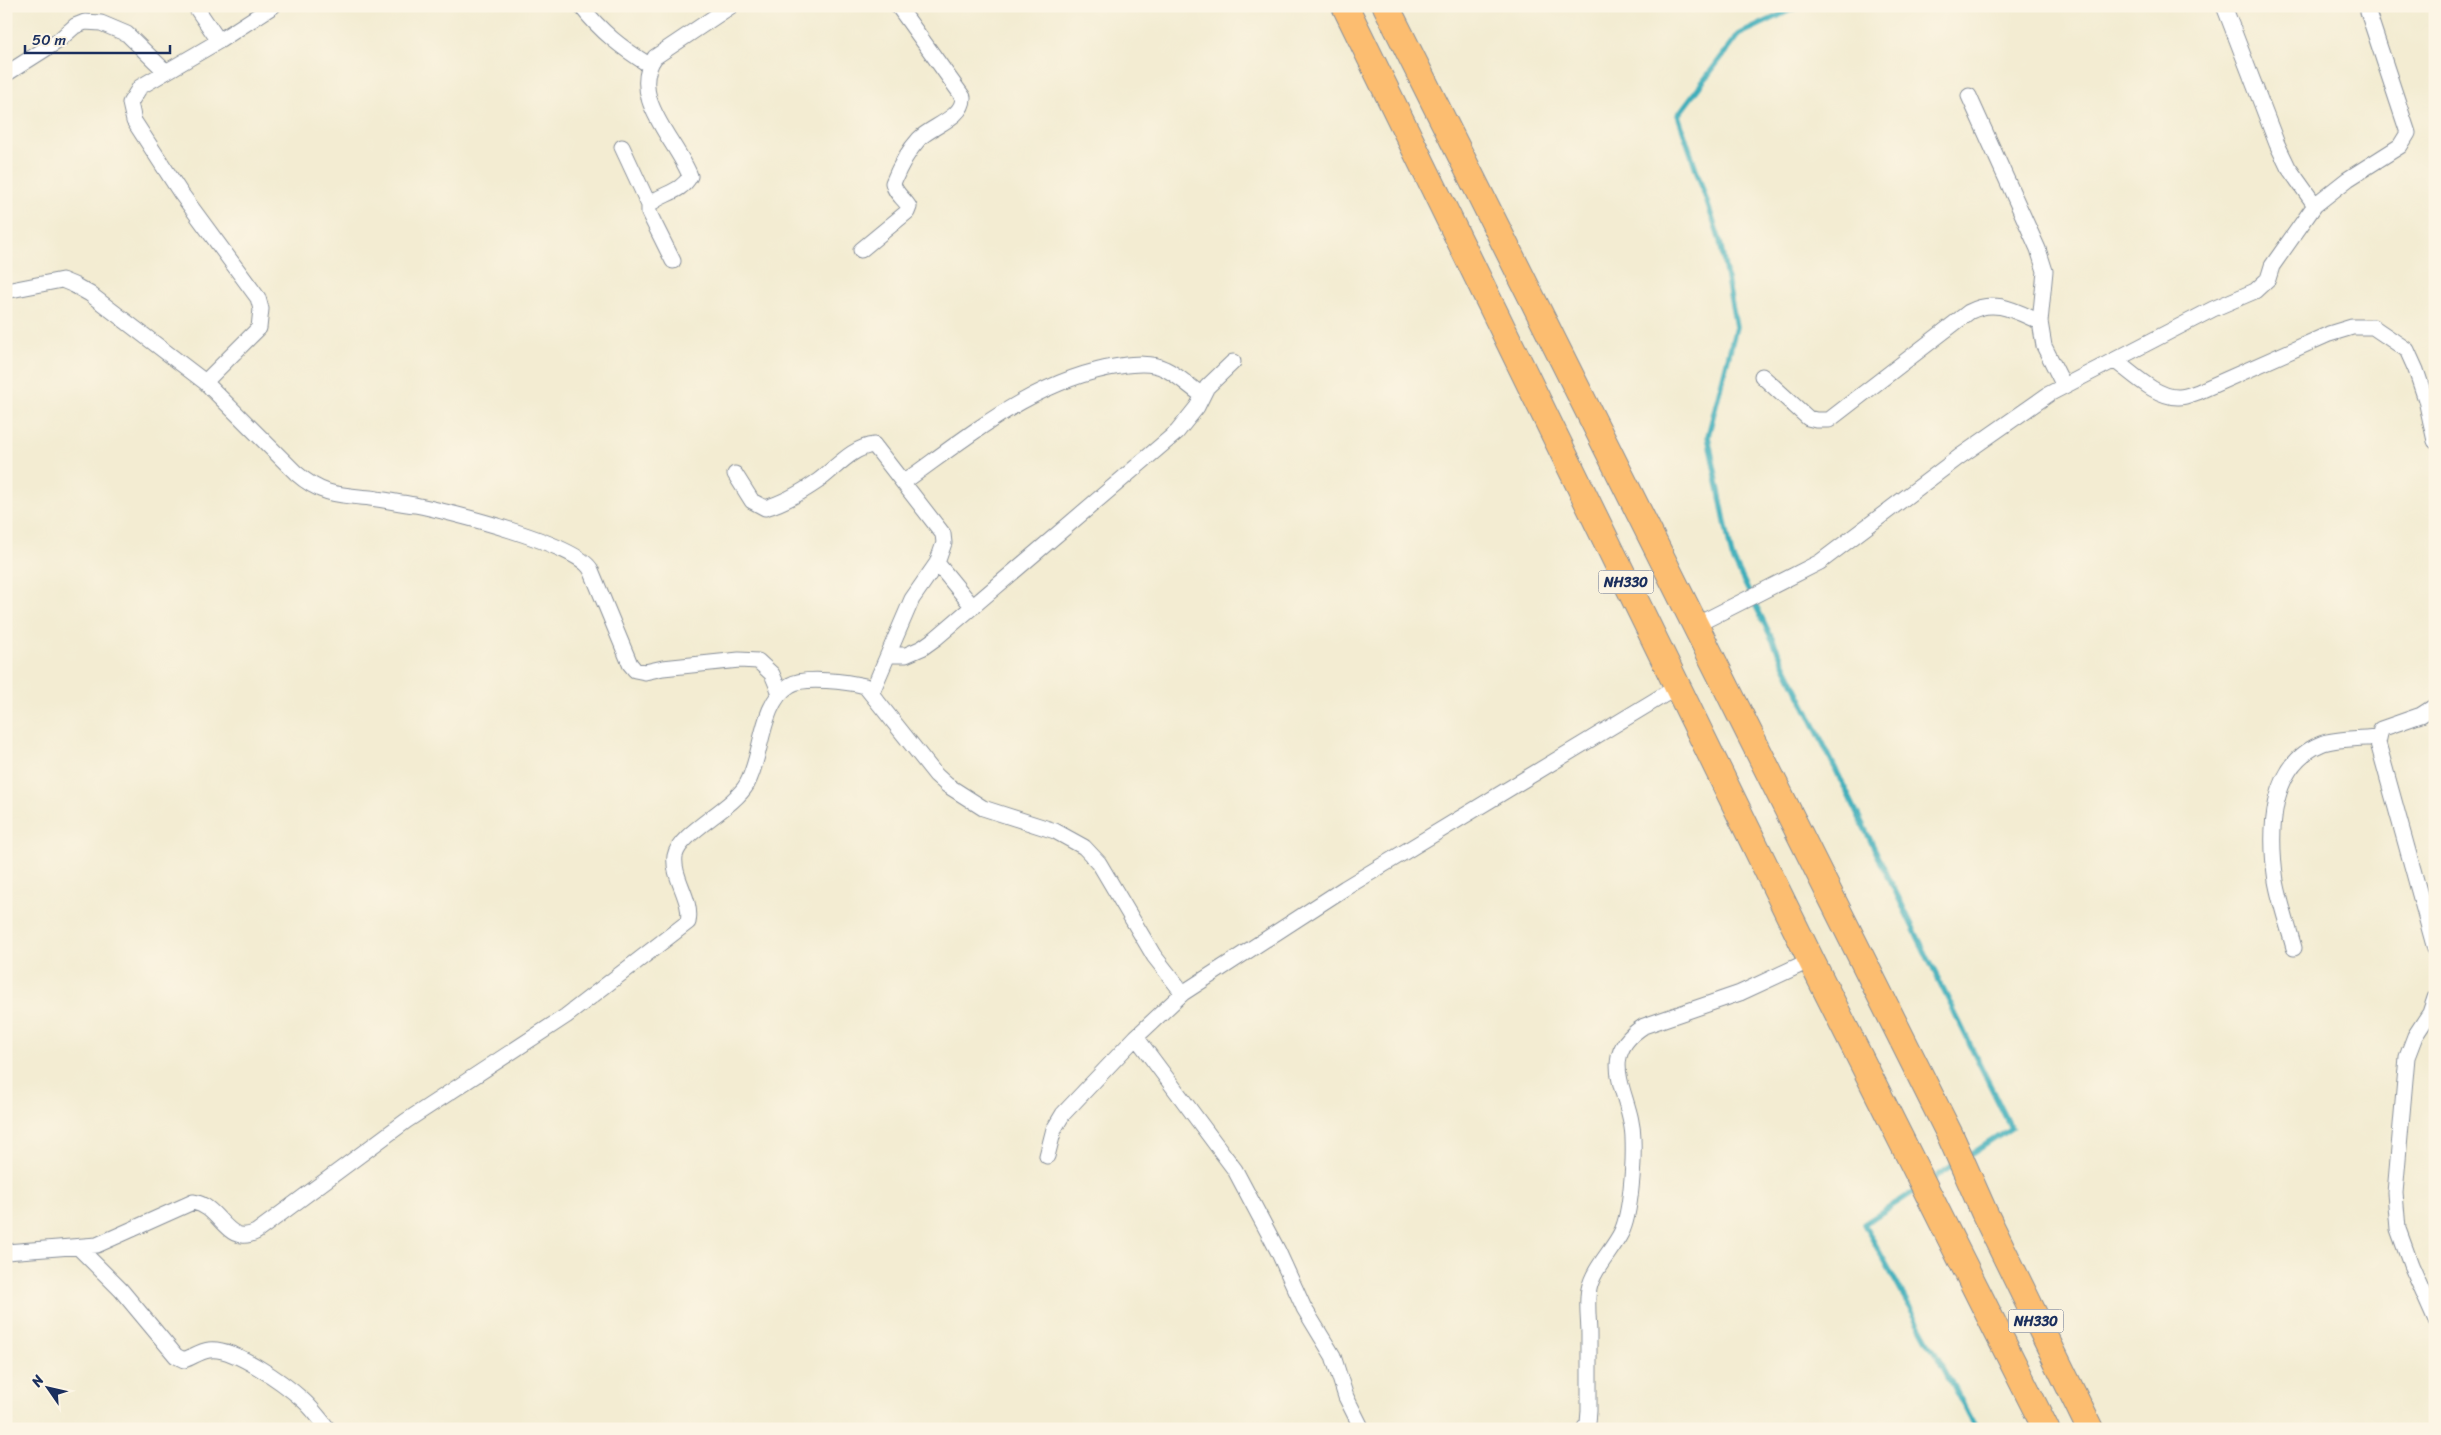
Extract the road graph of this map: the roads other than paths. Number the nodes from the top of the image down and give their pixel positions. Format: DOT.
graph roads {
  1 [pos="195,6"];
  2 [pos="273,6"];
  3 [pos="582,6"];
  4 [pos="730,6"];
  5 [pos="898,6"];
  6 [pos="1345,6"];
  7 [pos="1386,6"];
  8 [pos="2224,6"];
  9 [pos="2370,6"];
  10 [pos="219,41"];
  11 [pos="649,65"];
  12 [pos="165,71"];
  13 [pos="6,74"];
  14 [pos="1969,96"];
  15 [pos="622,147"];
  16 [pos="649,205"];
  17 [pos="2315,205"];
  18 [pos="861,250"];
  19 [pos="673,262"];
  20 [pos="6,291"];
  21 [pos="2040,322"];
  22 [pos="2114,360"];
  23 [pos="1233,362"];
  24 [pos="1762,376"];
  25 [pos="205,382"];
  26 [pos="2064,386"];
  27 [pos="1202,395"];
  28 [pos="2435,440"];
  29 [pos="735,474"];
  30 [pos="904,482"];
  31 [pos="937,563"];
  32 [pos="973,607"];
  33 [pos="1696,625"];
  34 [pos="888,655"];
  35 [pos="1677,687"];
  36 [pos="872,692"];
  37 [pos="780,693"];
  38 [pos="2435,706"];
  39 [pos="2378,737"];
  40 [pos="2294,948"];
  41 [pos="2435,949"];
  42 [pos="1811,960"];
  43 [pos="1183,993"];
  44 [pos="2435,998"];
  45 [pos="1136,1037"];
  46 [pos="1047,1156"];
  47 [pos="78,1247"];
  48 [pos="6,1252"];
  49 [pos="2435,1319"];
  50 [pos="328,1429"];
  51 [pos="1362,1429"];
  52 [pos="1584,1429"];
  53 [pos="2046,1429"];
  54 [pos="2090,1429"];
  1 -- 10 [label="street"];
  2 -- 10 [label="street"];
  3 -- 11 [label="street"];
  4 -- 11 [label="street"];
  5 -- 18 [label="street"];
  6 -- 35 [label="highway, NH330"];
  7 -- 33 [label="highway, NH330"];
  8 -- 17 [label="street"];
  9 -- 17 [label="street"];
  10 -- 12 [label="street"];
  11 -- 16 [label="street"];
  12 -- 13 [label="street"];
  12 -- 25 [label="street"];
  14 -- 21 [label="street"];
  15 -- 16 [label="street"];
  16 -- 19 [label="street"];
  17 -- 22 [label="street"];
  20 -- 25 [label="street"];
  21 -- 24 [label="street"];
  21 -- 26 [label="street"];
  22 -- 26 [label="street"];
  22 -- 28 [label="street"];
  23 -- 27 [label="street"];
  25 -- 37 [label="street"];
  26 -- 33 [label="street"];
  27 -- 30 [label="street"];
  27 -- 32 [label="street"];
  29 -- 30 [label="street"];
  30 -- 31 [label="street"];
  31 -- 32 [label="street"];
  31 -- 34 [label="street"];
  32 -- 34 [label="street"];
  33 -- 54 [label="highway, NH330"];
  34 -- 36 [label="street"];
  35 -- 42 [label="highway, NH330"];
  35 -- 43 [label="street"];
  36 -- 37 [label="street"];
  36 -- 43 [label="street"];
  37 -- 47 [label="street"];
  38 -- 39 [label="street"];
  39 -- 40 [label="street"];
  39 -- 41 [label="street"];
  42 -- 52 [label="street"];
  42 -- 53 [label="highway, NH330"];
  43 -- 45 [label="street"];
  44 -- 49 [label="street"];
  45 -- 46 [label="street"];
  45 -- 51 [label="street"];
  47 -- 48 [label="street"];
  47 -- 50 [label="street"];
}
